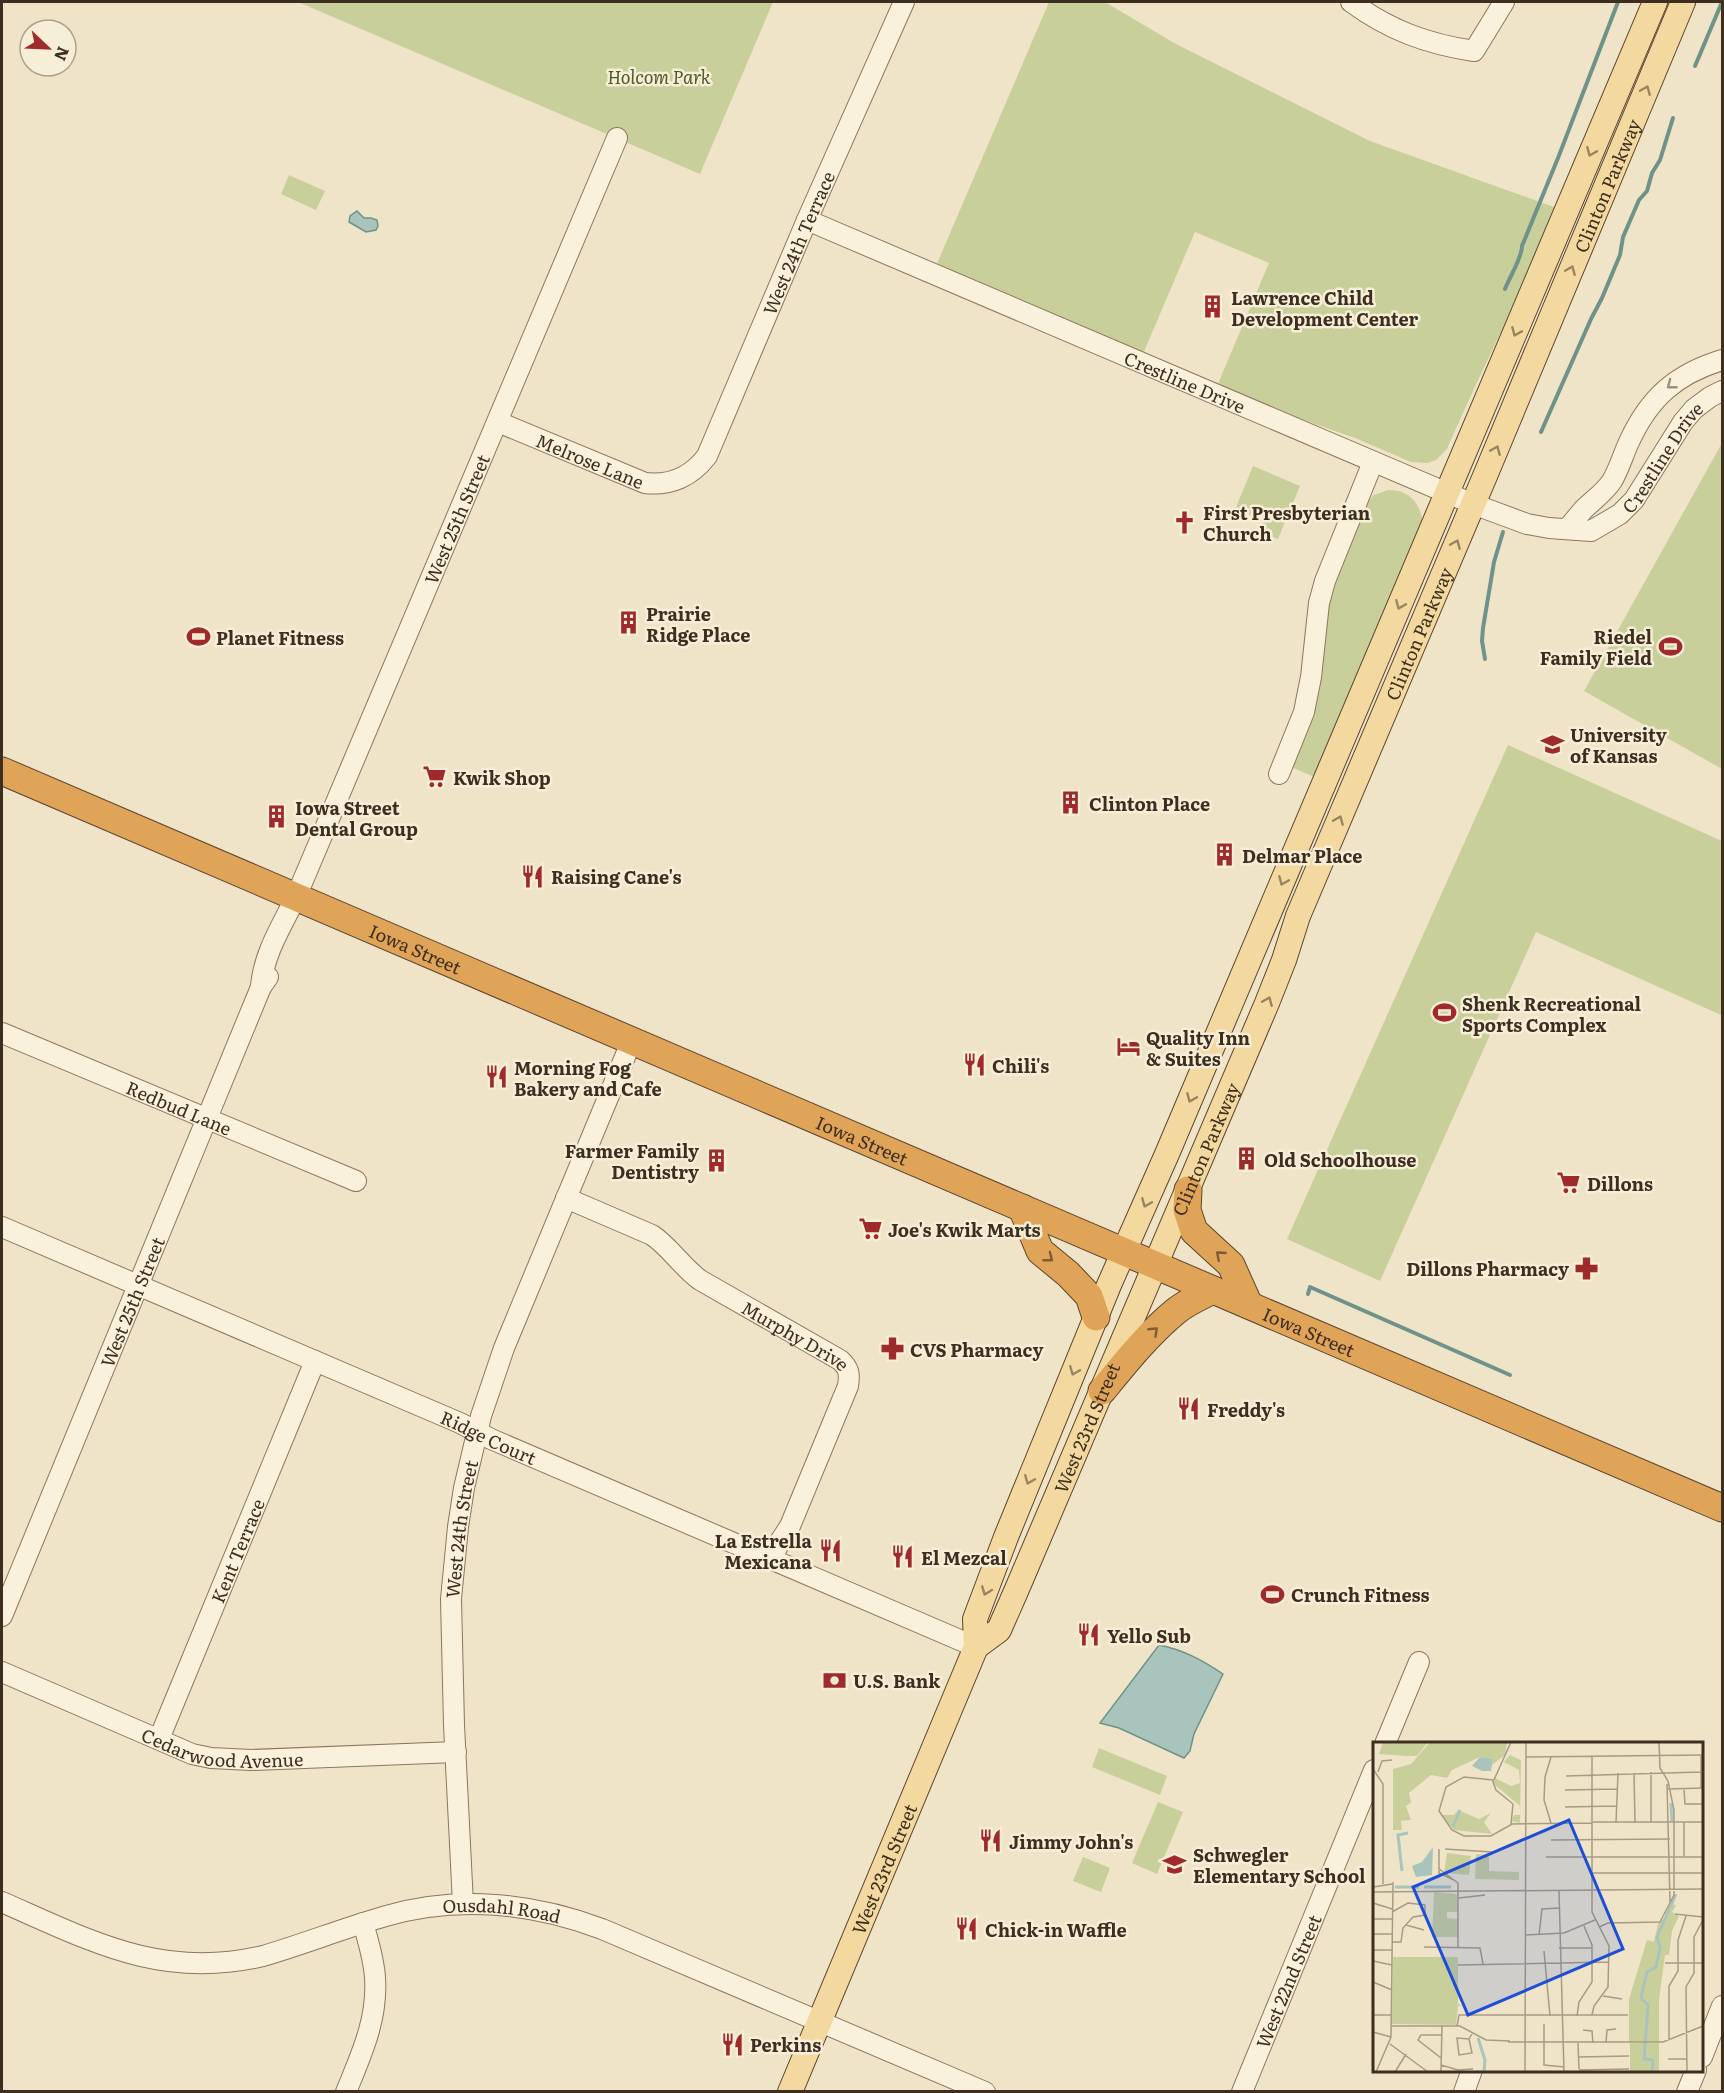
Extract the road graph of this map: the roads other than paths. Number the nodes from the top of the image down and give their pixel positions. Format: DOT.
graph roads {
  1 [pos="904,2"];
  2 [pos="1351,2"];
  3 [pos="1504,2"];
  4 [pos="1654,2"];
  5 [pos="1683,2"];
  6 [pos="617,138"];
  7 [pos="807,220"];
  8 [pos="1722,360"];
  9 [pos="1722,391"];
  10 [pos="498,422"];
  11 [pos="1373,462"];
  12 [pos="684,477"];
  13 [pos="1448,494"];
  14 [pos="1473,504"];
  15 [pos="1568,528"];
  16 [pos="2,771"];
  17 [pos="1279,774"];
  18 [pos="296,897"];
  19 [pos="2,1033"];
  20 [pos="632,1040"];
  21 [pos="207,1118"];
  22 [pos="356,1181"];
  23 [pos="1188,1190"];
  24 [pos="566,1198"];
  25 [pos="1022,1208"];
  26 [pos="2,1227"];
  27 [pos="1124,1252"];
  28 [pos="1157,1265"];
  29 [pos="138,1285"];
  30 [pos="1213,1290"];
  31 [pos="1249,1305"];
  32 [pos="1096,1317"];
  33 [pos="315,1361"];
  34 [pos="1102,1391"];
  35 [pos="477,1432"];
  36 [pos="1722,1508"];
  37 [pos="772,1559"];
  38 [pos="2,1616"];
  39 [pos="976,1647"];
  40 [pos="1419,1662"];
  41 [pos="2,1672"];
  42 [pos="159,1739"];
  43 [pos="1385,1742"];
  44 [pos="456,1752"];
  45 [pos="1373,1772"];
  46 [pos="2,1902"];
  47 [pos="463,1904"];
  48 [pos="363,1923"];
  49 [pos="1722,2006"];
  50 [pos="820,2021"];
  51 [pos="1703,2052"];
  52 [pos="1471,2072"];
  53 [pos="1695,2072"];
  54 [pos="346,2091"];
  55 [pos="790,2091"];
  56 [pos="985,2091"];
  57 [pos="1242,2091"];
  58 [pos="1464,2091"];
  59 [pos="1687,2091"];
  1 -- 7 [label="street, West 24th Terrace"];
  2 -- 3 [label="street"];
  4 -- 13 [label="main road, Clinton Parkway, one-way"];
  14 -- 5 [label="main road, Clinton Parkway, one-way"];
  6 -- 10 [label="street, West 25th Street"];
  7 -- 11 [label="street, Crestline Drive"];
  7 -- 12 [label="street, West 24th Terrace"];
  8 -- 15 [label="street, Crestline Drive, one-way"];
  9 -- 15 [label="street, Crestline Drive"];
  10 -- 12 [label="street, Melrose Lane"];
  10 -- 18 [label="street, West 25th Street"];
  11 -- 13 [label="street, Crestline Drive"];
  11 -- 17 [label="street"];
  13 -- 14 [label="street, Crestline Drive"];
  13 -- 27 [label="main road, Clinton Parkway, one-way"];
  14 -- 15 [label="street, Crestline Drive"];
  23 -- 14 [label="main road, Clinton Parkway, one-way"];
  16 -- 18 [label="highway, Iowa Street"];
  18 -- 20 [label="highway, Iowa Street"];
  18 -- 21 [label="street, West 25th Street"];
  19 -- 21 [label="street, Redbud Lane"];
  20 -- 24 [label="street, West 24th Street"];
  20 -- 25 [label="highway, Iowa Street"];
  21 -- 22 [label="street, Redbud Lane"];
  21 -- 29 [label="street, West 25th Street"];
  23 -- 28 [label="main road, Clinton Parkway"];
  31 -- 23 [label="highway, one-way"];
  24 -- 35 [label="street, West 24th Street"];
  24 -- 37 [label="street, Murphy Drive"];
  25 -- 27 [label="highway, Iowa Street"];
  25 -- 32 [label="highway, one-way"];
  26 -- 29 [label="street, Ridge Court"];
  27 -- 28 [label="highway, Iowa Street"];
  27 -- 32 [label="main road, West 23rd Street"];
  28 -- 30 [label="highway, Iowa Street"];
  28 -- 34 [label="main road, West 23rd Street"];
  29 -- 33 [label="street, Ridge Court"];
  29 -- 38 [label="street, West 25th Street"];
  30 -- 31 [label="highway, Iowa Street"];
  34 -- 30 [label="highway, one-way"];
  31 -- 36 [label="highway, Iowa Street"];
  32 -- 39 [label="main road, West 23rd Street, one-way"];
  33 -- 35 [label="street, Ridge Court"];
  33 -- 42 [label="street, Kent Terrace"];
  34 -- 39 [label="main road, West 23rd Street"];
  35 -- 37 [label="street, Ridge Court"];
  35 -- 44 [label="street, West 24th Street"];
  37 -- 39 [label="street, Ridge Court"];
  39 -- 50 [label="main road, West 23rd Street"];
  40 -- 43 [label="street"];
  41 -- 42 [label="street, Cedarwood Avenue"];
  42 -- 44 [label="street, Cedarwood Avenue"];
  44 -- 47 [label="street, West 24th Street"];
  45 -- 57 [label="street, West 22nd Street"];
  46 -- 48 [label="street, Ousdahl Road"];
  47 -- 48 [label="street, Ousdahl Road"];
  47 -- 50 [label="street, Ousdahl Road"];
  48 -- 54 [label="street"];
  49 -- 51 [label="street"];
  50 -- 55 [label="main road, West 23rd Street"];
  50 -- 56 [label="street, Ousdahl Road"];
  52 -- 58 [label="street"];
  53 -- 59 [label="street"];
}
